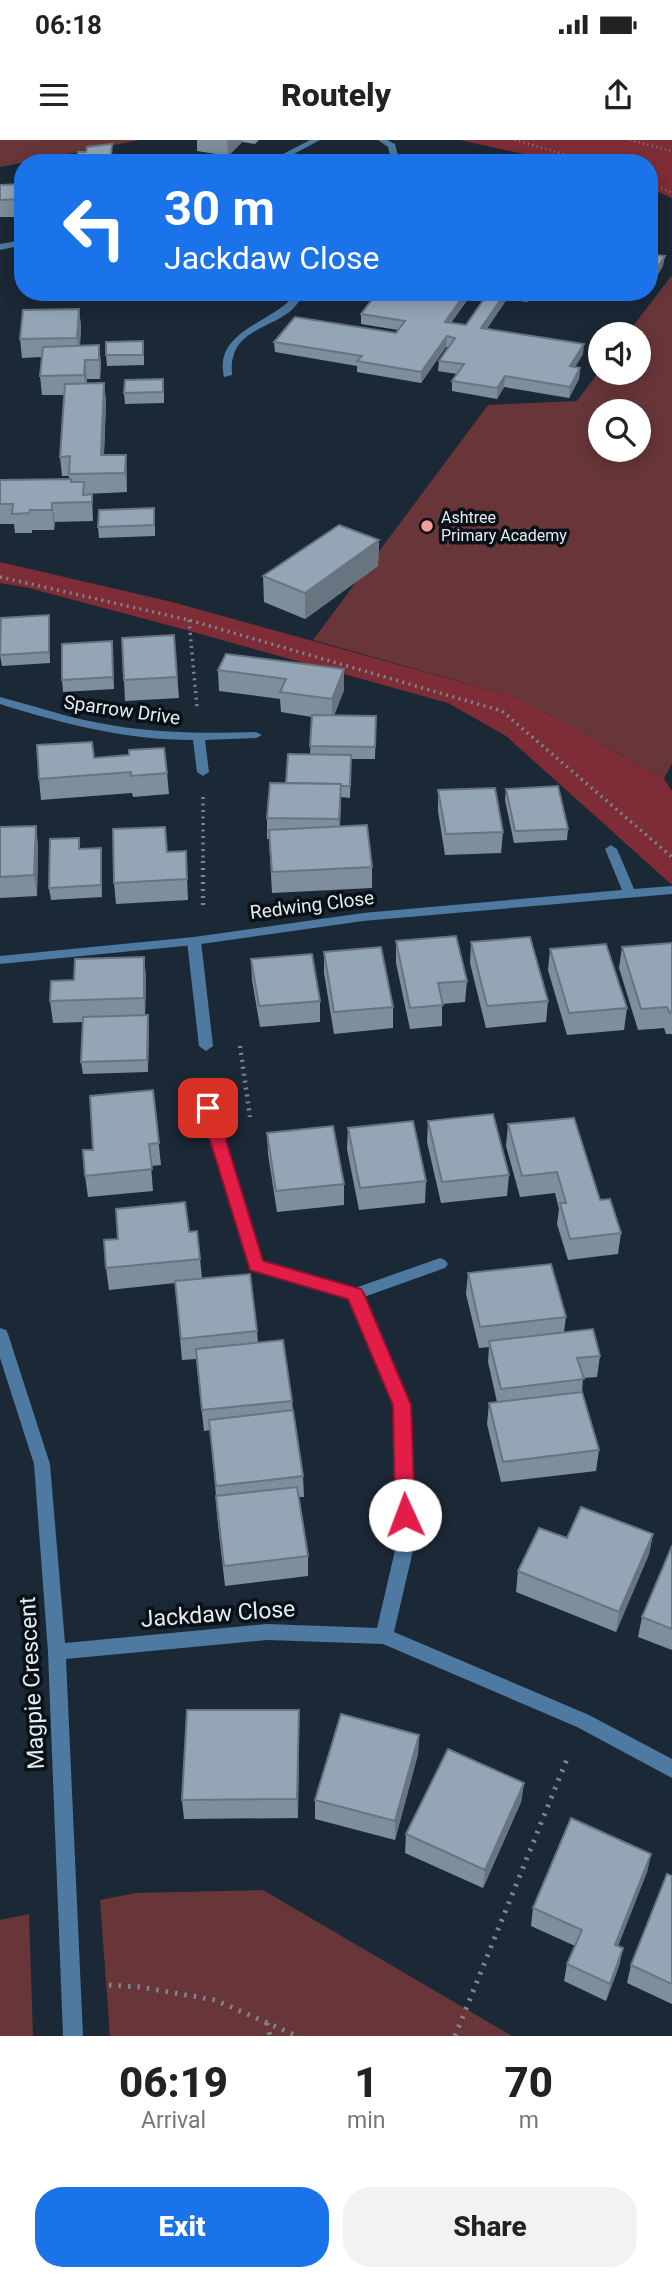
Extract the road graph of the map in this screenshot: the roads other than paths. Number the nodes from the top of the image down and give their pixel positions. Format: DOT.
graph roads {
  1 [pos="316,140"];
  2 [pos="382,140"];
  3 [pos="288,154"];
  4 [pos="394,154"];
  5 [pos="297,301"];
  6 [pos="227,375"];
  7 [pos="0,701"];
  8 [pos="256,735"];
  9 [pos="200,738"];
  10 [pos="203,772"];
  11 [pos="611,849"];
  12 [pos="672,890"];
  13 [pos="630,895"];
  14 [pos="199,940"];
  15 [pos="0,960"];
  16 [pos="206,1046"];
  17 [pos="208,1108"];
  18 [pos="440,1265"];
  19 [pos="355,1294"];
  20 [pos="0,1334"];
  21 [pos="384,1636"];
  22 [pos="57,1652"];
  23 [pos="672,1769"];
  24 [pos="74,2036"];
  1 -- 3 [label="street"];
  2 -- 4 [label="street"];
  5 -- 6 [label="street"];
  7 -- 9 [label="street, Sparrow Drive"];
  8 -- 9 [label="street, Sparrow Drive"];
  9 -- 10 [label="street, Sparrow Drive"];
  11 -- 13 [label="street"];
  12 -- 13 [label="street, Redwing Close"];
  13 -- 14 [label="street, Redwing Close"];
  14 -- 15 [label="street, Redwing Close"];
  14 -- 16 [label="street"];
  17 -- 19 [label="street"];
  18 -- 19 [label="street"];
  19 -- 21 [label="street"];
  20 -- 22 [label="street, Magpie Crescent"];
  21 -- 22 [label="street, Jackdaw Close"];
  21 -- 23 [label="street, Jackdaw Close"];
  22 -- 24 [label="street, Magpie Crescent"];
}
